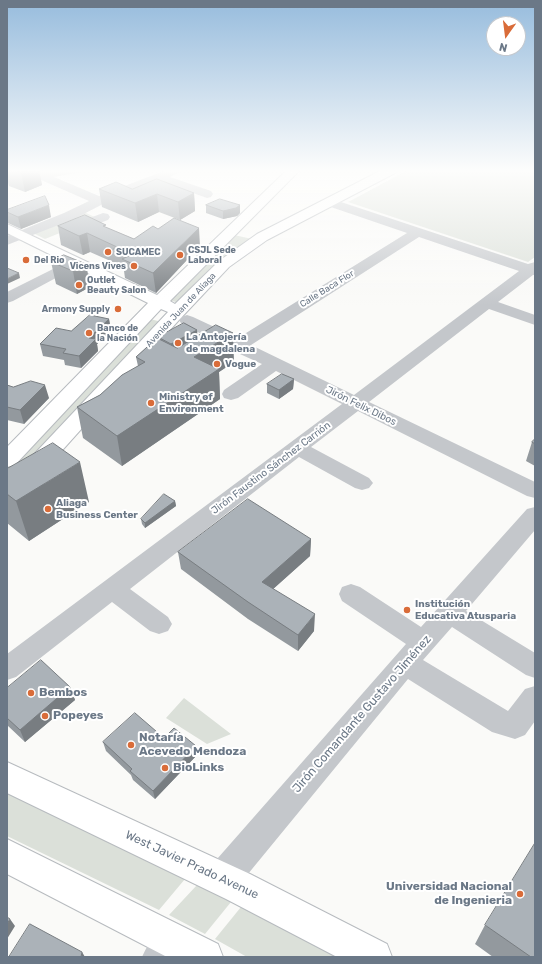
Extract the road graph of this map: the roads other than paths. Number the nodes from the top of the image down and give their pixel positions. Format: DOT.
graph roads {
  1 [pos="68,215"];
  2 [pos="98,215"];
  3 [pos="248,215"];
  4 [pos="304,215"];
  5 [pos="367,215"];
  6 [pos="417,232"];
  7 [pos="227,236"];
  8 [pos="10,237"];
  9 [pos="262,237"];
  10 [pos="38,244"];
  11 [pos="248,246"];
  12 [pos="70,265"];
  13 [pos="533,269"];
  14 [pos="7,298"];
  15 [pos="487,303"];
  16 [pos="155,306"];
  17 [pos="175,320"];
  18 [pos="535,320"];
  19 [pos="136,325"];
  20 [pos="237,346"];
  21 [pos="274,364"];
  22 [pos="231,394"];
  23 [pos="355,403"];
  24 [pos="297,448"];
  25 [pos="11,450"];
  26 [pos="362,483"];
  27 [pos="535,491"];
  28 [pos="7,497"];
  29 [pos="535,515"];
  30 [pos="112,589"];
  31 [pos="351,594"];
  32 [pos="449,613"];
  33 [pos="159,624"];
  34 [pos="424,642"];
  35 [pos="405,663"];
  36 [pos="535,667"];
  37 [pos="7,669"];
  38 [pos="535,698"];
  39 [pos="7,777"];
  40 [pos="7,856"];
  41 [pos="222,878"];
  42 [pos="166,949"];
  43 [pos="205,957"];
  44 [pos="374,957"];
  1 -- 8 [label="street"];
  2 -- 10 [label="street"];
  3 -- 7 [label="main road, Avenida Juan de Aliaga"];
  4 -- 9 [label="main road, Avenida Juan de Aliaga"];
  5 -- 6 [label="street"];
  6 -- 13 [label="street"];
  6 -- 20 [label="street, Calle Baca Flor"];
  7 -- 9 [label="main road"];
  7 -- 11 [label="main road"];
  7 -- 16 [label="main road, Avenida Juan de Aliaga"];
  8 -- 10 [label="main road"];
  8 -- 12 [label="main road"];
  9 -- 11 [label="main road, Avenida Juan de Aliaga"];
  10 -- 12 [label="main road"];
  11 -- 17 [label="main road, Avenida Juan de Aliaga"];
  12 -- 14 [label="street"];
  12 -- 16 [label="main road"];
  13 -- 15 [label="street, Jirón Faustino Sánchez Carrión"];
  15 -- 18 [label="street"];
  15 -- 23 [label="street, Jirón Faustino Sánchez Carrión"];
  16 -- 17 [label="main road"];
  16 -- 19 [label="main road, Avenida Juan de Aliaga"];
  17 -- 19 [label="main road"];
  17 -- 20 [label="street, Jirón Felix Dibos"];
  17 -- 28 [label="main road, Avenida Juan de Aliaga"];
  19 -- 25 [label="main road, Avenida Juan de Aliaga"];
  20 -- 21 [label="street, Jirón Felix Dibos"];
  21 -- 22 [label="street"];
  21 -- 23 [label="street, Jirón Felix Dibos"];
  23 -- 24 [label="street, Jirón Faustino Sánchez Carrión"];
  23 -- 27 [label="street, Jirón Felix Dibos"];
  24 -- 26 [label="street"];
  24 -- 30 [label="street, Jirón Faustino Sánchez Carrión"];
  29 -- 32 [label="street, Jirón Comandante Gustavo Jiménez"];
  30 -- 33 [label="street"];
  30 -- 37 [label="street, Jirón Faustino Sánchez Carrión"];
  31 -- 34 [label="street"];
  32 -- 34 [label="street, Jirón Comandante Gustavo Jiménez"];
  32 -- 36 [label="street"];
  34 -- 35 [label="street, Jirón Comandante Gustavo Jiménez"];
  35 -- 38 [label="street"];
  35 -- 41 [label="street, Jirón Comandante Gustavo Jiménez"];
  39 -- 41 [label="main road, West Javier Prado Avenue"];
  40 -- 42 [label="main road"];
  41 -- 44 [label="main road, West Javier Prado Avenue"];
  42 -- 43 [label="main road"];
}
